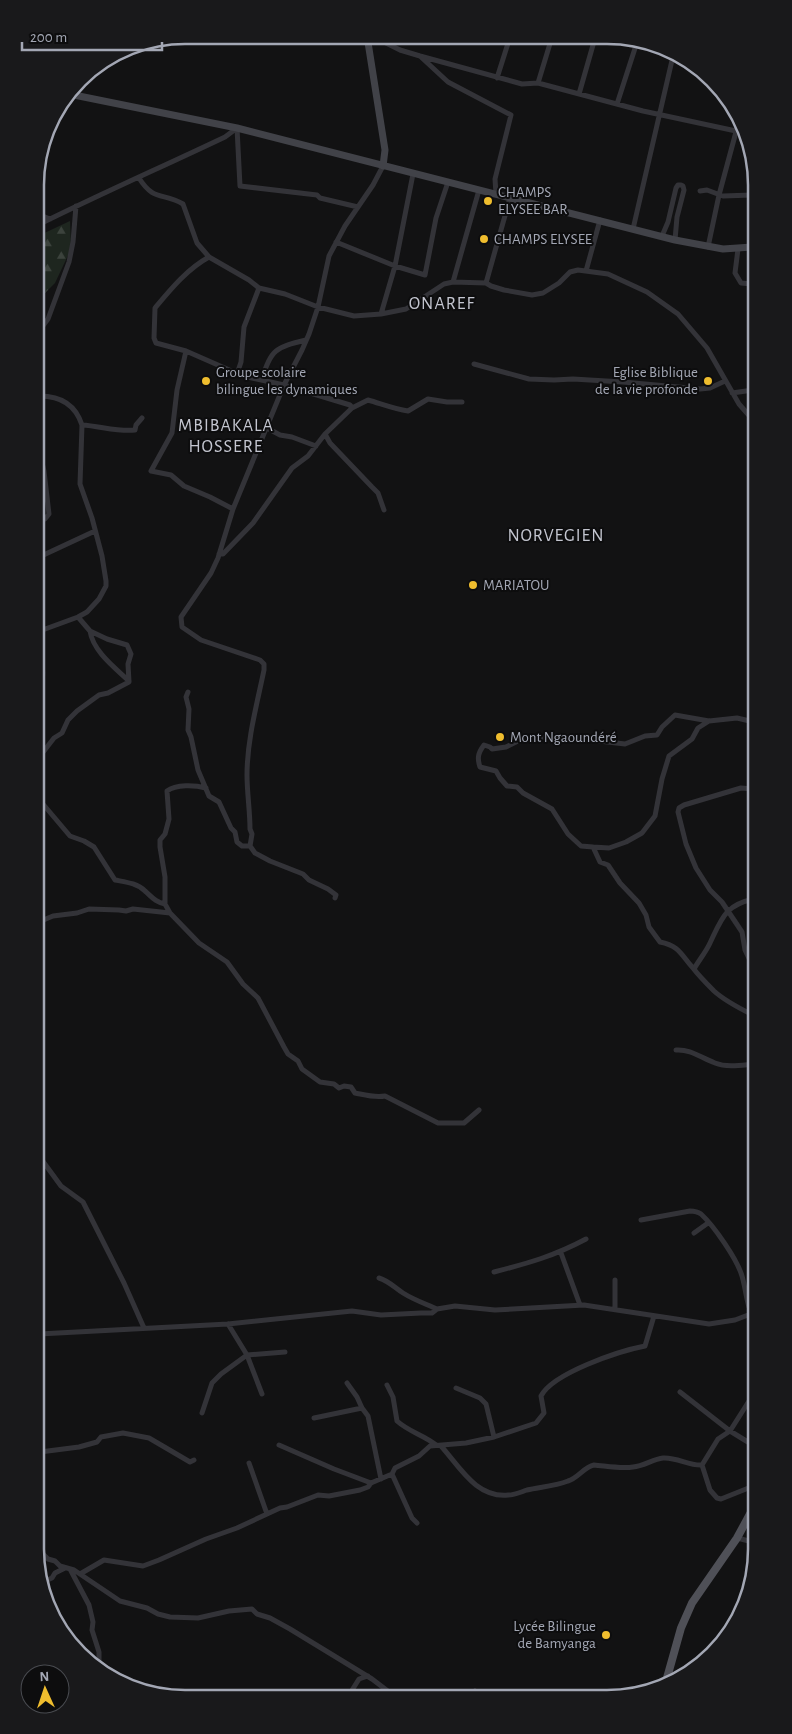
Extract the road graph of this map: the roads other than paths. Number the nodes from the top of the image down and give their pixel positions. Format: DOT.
graph roads {
  1 [pos="367,44"];
  2 [pos="388,44"];
  3 [pos="508,44"];
  4 [pos="550,44"];
  5 [pos="593,44"];
  6 [pos="636,46"];
  7 [pos="420,56"];
  8 [pos="672,59"];
  9 [pos="497,78"];
  10 [pos="538,83"];
  11 [pos="579,94"];
  12 [pos="76,95"];
  13 [pos="617,104"];
  14 [pos="660,115"];
  15 [pos="237,128"];
  16 [pos="736,131"];
  17 [pos="383,166"];
  18 [pos="413,174"];
  19 [pos="139,178"];
  20 [pos="448,182"];
  21 [pos="479,190"];
  22 [pos="700,191"];
  23 [pos="496,194"];
  24 [pos="719,195"];
  25 [pos="748,195"];
  26 [pos="510,198"];
  27 [pos="76,206"];
  28 [pos="358,207"];
  29 [pos="44,216"];
  30 [pos="50,219"];
  31 [pos="600,220"];
  32 [pos="44,222"];
  33 [pos="668,222"];
  34 [pos="676,224"];
  35 [pos="633,229"];
  36 [pos="662,236"];
  37 [pos="675,240"];
  38 [pos="336,242"];
  39 [pos="708,245"];
  40 [pos="748,248"];
  41 [pos="738,249"];
  42 [pos="202,250"];
  43 [pos="208,258"];
  44 [pos="200,262"];
  45 [pos="395,266"];
  46 [pos="586,271"];
  47 [pos="453,282"];
  48 [pos="486,283"];
  49 [pos="748,284"];
  50 [pos="259,288"];
  51 [pos="318,307"];
  52 [pos="381,314"];
  53 [pos="44,324"];
  54 [pos="308,337"];
  55 [pos="186,351"];
  56 [pos="474,364"];
  57 [pos="237,374"];
  58 [pos="262,380"];
  59 [pos="725,381"];
  60 [pos="284,385"];
  61 [pos="748,391"];
  62 [pos="732,393"];
  63 [pos="44,396"];
  64 [pos="462,402"];
  65 [pos="352,408"];
  66 [pos="748,416"];
  67 [pos="142,418"];
  68 [pos="82,425"];
  69 [pos="267,428"];
  70 [pos="326,434"];
  71 [pos="316,446"];
  72 [pos="44,471"];
  73 [pos="233,509"];
  74 [pos="384,510"];
  75 [pos="44,519"];
  76 [pos="95,531"];
  77 [pos="219,554"];
  78 [pos="44,555"];
  79 [pos="78,618"];
  80 [pos="44,630"];
  81 [pos="90,631"];
  82 [pos="129,682"];
  83 [pos="188,692"];
  84 [pos="708,720"];
  85 [pos="748,721"];
  86 [pos="44,751"];
  87 [pos="206,788"];
  88 [pos="748,789"];
  89 [pos="44,804"];
  90 [pos="250,846"];
  91 [pos="594,847"];
  92 [pos="335,898"];
  93 [pos="748,900"];
  94 [pos="165,904"];
  95 [pos="728,911"];
  96 [pos="170,914"];
  97 [pos="44,920"];
  98 [pos="748,956"];
  99 [pos="694,969"];
  100 [pos="748,1013"];
  101 [pos="676,1050"];
  102 [pos="748,1065"];
  103 [pos="479,1110"];
  104 [pos="44,1163"];
  105 [pos="641,1220"];
  106 [pos="708,1223"];
  107 [pos="694,1233"];
  108 [pos="586,1240"];
  109 [pos="561,1253"];
  110 [pos="494,1272"];
  111 [pos="379,1278"];
  112 [pos="615,1280"];
  113 [pos="748,1302"];
  114 [pos="580,1305"];
  115 [pos="438,1309"];
  116 [pos="615,1309"];
  117 [pos="748,1315"];
  118 [pos="654,1316"];
  119 [pos="228,1324"];
  120 [pos="144,1328"];
  121 [pos="44,1334"];
  122 [pos="285,1352"];
  123 [pos="247,1355"];
  124 [pos="347,1383"];
  125 [pos="387,1385"];
  126 [pos="456,1388"];
  127 [pos="680,1392"];
  128 [pos="262,1394"];
  129 [pos="748,1403"];
  130 [pos="362,1408"];
  131 [pos="202,1413"];
  132 [pos="314,1418"];
  133 [pos="730,1432"];
  134 [pos="494,1437"];
  135 [pos="748,1442"];
  136 [pos="279,1445"];
  137 [pos="439,1446"];
  138 [pos="44,1451"];
  139 [pos="194,1460"];
  140 [pos="250,1463"];
  141 [pos="702,1465"];
  142 [pos="392,1474"];
  143 [pos="381,1480"];
  144 [pos="371,1483"];
  145 [pos="748,1487"];
  146 [pos="267,1514"];
  147 [pos="748,1518"];
  148 [pos="417,1523"];
  149 [pos="737,1538"];
  150 [pos="748,1541"];
  151 [pos="44,1555"];
  152 [pos="67,1568"];
  153 [pos="80,1574"];
  154 [pos="48,1580"];
  155 [pos="99,1661"];
  156 [pos="368,1676"];
  157 [pos="668,1677"];
  158 [pos="352,1690"];
  159 [pos="386,1690"];
  1 -- 17 [label="street"];
  2 -- 7 [label="street"];
  3 -- 9 [label="street"];
  4 -- 10 [label="street"];
  5 -- 11 [label="street"];
  6 -- 13 [label="street"];
  7 -- 9 [label="street"];
  7 -- 23 [label="street"];
  8 -- 14 [label="street"];
  9 -- 10 [label="street"];
  10 -- 11 [label="street"];
  11 -- 13 [label="street"];
  12 -- 15 [label="street"];
  13 -- 14 [label="street"];
  14 -- 16 [label="street"];
  14 -- 35 [label="street"];
  15 -- 17 [label="street"];
  15 -- 19 [label="street"];
  15 -- 28 [label="street"];
  16 -- 24 [label="street"];
  17 -- 18 [label="street"];
  17 -- 28 [label="street"];
  18 -- 20 [label="street"];
  18 -- 45 [label="street"];
  19 -- 27 [label="street"];
  19 -- 42 [label="street"];
  20 -- 21 [label="street"];
  20 -- 45 [label="street"];
  21 -- 23 [label="street"];
  21 -- 47 [label="street"];
  22 -- 24 [label="street"];
  23 -- 26 [label="street"];
  24 -- 25 [label="street"];
  24 -- 39 [label="street"];
  26 -- 31 [label="street"];
  26 -- 48 [label="street"];
  27 -- 30 [label="street"];
  27 -- 53 [label="street"];
  28 -- 38 [label="street"];
  29 -- 30 [label="street"];
  30 -- 32 [label="street"];
  31 -- 35 [label="street"];
  31 -- 46 [label="street"];
  33 -- 34 [label="street"];
  33 -- 34 [label="street"];
  33 -- 36 [label="street"];
  34 -- 37 [label="street"];
  35 -- 36 [label="street"];
  36 -- 37 [label="street"];
  37 -- 39 [label="street"];
  38 -- 45 [label="street"];
  38 -- 51 [label="street"];
  39 -- 41 [label="street"];
  40 -- 41 [label="street"];
  41 -- 49 [label="street"];
  42 -- 43 [label="street"];
  42 -- 44 [label="street"];
  43 -- 44 [label="street"];
  43 -- 50 [label="street"];
  44 -- 55 [label="street"];
  45 -- 52 [label="street"];
  46 -- 48 [label="street"];
  46 -- 59 [label="street"];
  47 -- 48 [label="street"];
  47 -- 52 [label="street"];
  50 -- 51 [label="street"];
  50 -- 57 [label="street"];
  51 -- 52 [label="street"];
  51 -- 54 [label="street"];
  54 -- 58 [label="street"];
  54 -- 60 [label="street"];
  55 -- 57 [label="street"];
  55 -- 73 [label="street"];
  56 -- 59 [label="street"];
  57 -- 58 [label="street"];
  58 -- 60 [label="street"];
  59 -- 62 [label="street"];
  60 -- 65 [label="street"];
  60 -- 69 [label="street"];
  61 -- 62 [label="street"];
  62 -- 66 [label="street"];
  63 -- 68 [label="street"];
  64 -- 65 [label="street"];
  65 -- 70 [label="street"];
  67 -- 68 [label="street"];
  68 -- 76 [label="street"];
  69 -- 71 [label="street"];
  69 -- 73 [label="street"];
  70 -- 71 [label="street"];
  70 -- 74 [label="street"];
  71 -- 77 [label="street"];
  72 -- 75 [label="street"];
  73 -- 77 [label="street"];
  76 -- 78 [label="street"];
  76 -- 79 [label="street"];
  77 -- 90 [label="street"];
  79 -- 80 [label="street"];
  79 -- 81 [label="street"];
  81 -- 82 [label="street"];
  81 -- 82 [label="street"];
  82 -- 86 [label="street"];
  83 -- 87 [label="street"];
  84 -- 85 [label="street"];
  84 -- 91 [label="street"];
  84 -- 91 [label="street"];
  87 -- 90 [label="street"];
  87 -- 94 [label="street"];
  88 -- 95 [label="street"];
  89 -- 94 [label="street"];
  90 -- 92 [label="street"];
  91 -- 99 [label="street"];
  93 -- 95 [label="street"];
  94 -- 96 [label="street"];
  95 -- 98 [label="street"];
  95 -- 99 [label="street"];
  96 -- 97 [label="street"];
  96 -- 103 [label="street"];
  99 -- 100 [label="street"];
  101 -- 102 [label="street"];
  104 -- 120 [label="street"];
  105 -- 106 [label="street"];
  106 -- 107 [label="street"];
  106 -- 113 [label="street"];
  108 -- 109 [label="street"];
  109 -- 110 [label="street"];
  109 -- 114 [label="street"];
  111 -- 115 [label="street"];
  112 -- 116 [label="street"];
  114 -- 115 [label="street"];
  114 -- 116 [label="street"];
  115 -- 119 [label="street"];
  116 -- 118 [label="street"];
  117 -- 118 [label="street"];
  118 -- 134 [label="street"];
  119 -- 120 [label="street"];
  119 -- 123 [label="street"];
  120 -- 121 [label="street"];
  122 -- 123 [label="street"];
  123 -- 128 [label="street"];
  123 -- 131 [label="street"];
  124 -- 130 [label="street"];
  125 -- 137 [label="street"];
  126 -- 134 [label="street"];
  127 -- 133 [label="street"];
  129 -- 133 [label="street"];
  130 -- 132 [label="street"];
  130 -- 143 [label="street"];
  133 -- 135 [label="street"];
  133 -- 141 [label="street"];
  134 -- 137 [label="street"];
  136 -- 144 [label="street"];
  137 -- 141 [label="street"];
  137 -- 142 [label="street"];
  138 -- 139 [label="street"];
  140 -- 146 [label="street"];
  141 -- 145 [label="street"];
  142 -- 143 [label="street"];
  142 -- 148 [label="street"];
  143 -- 144 [label="street"];
  144 -- 146 [label="street"];
  146 -- 153 [label="street"];
  147 -- 149 [label="main road"];
  149 -- 150 [label="street"];
  149 -- 157 [label="main road"];
  151 -- 152 [label="street"];
  152 -- 153 [label="street"];
  152 -- 154 [label="street"];
  152 -- 155 [label="street"];
  153 -- 156 [label="street"];
  156 -- 158 [label="street"];
  156 -- 159 [label="street"];
}
